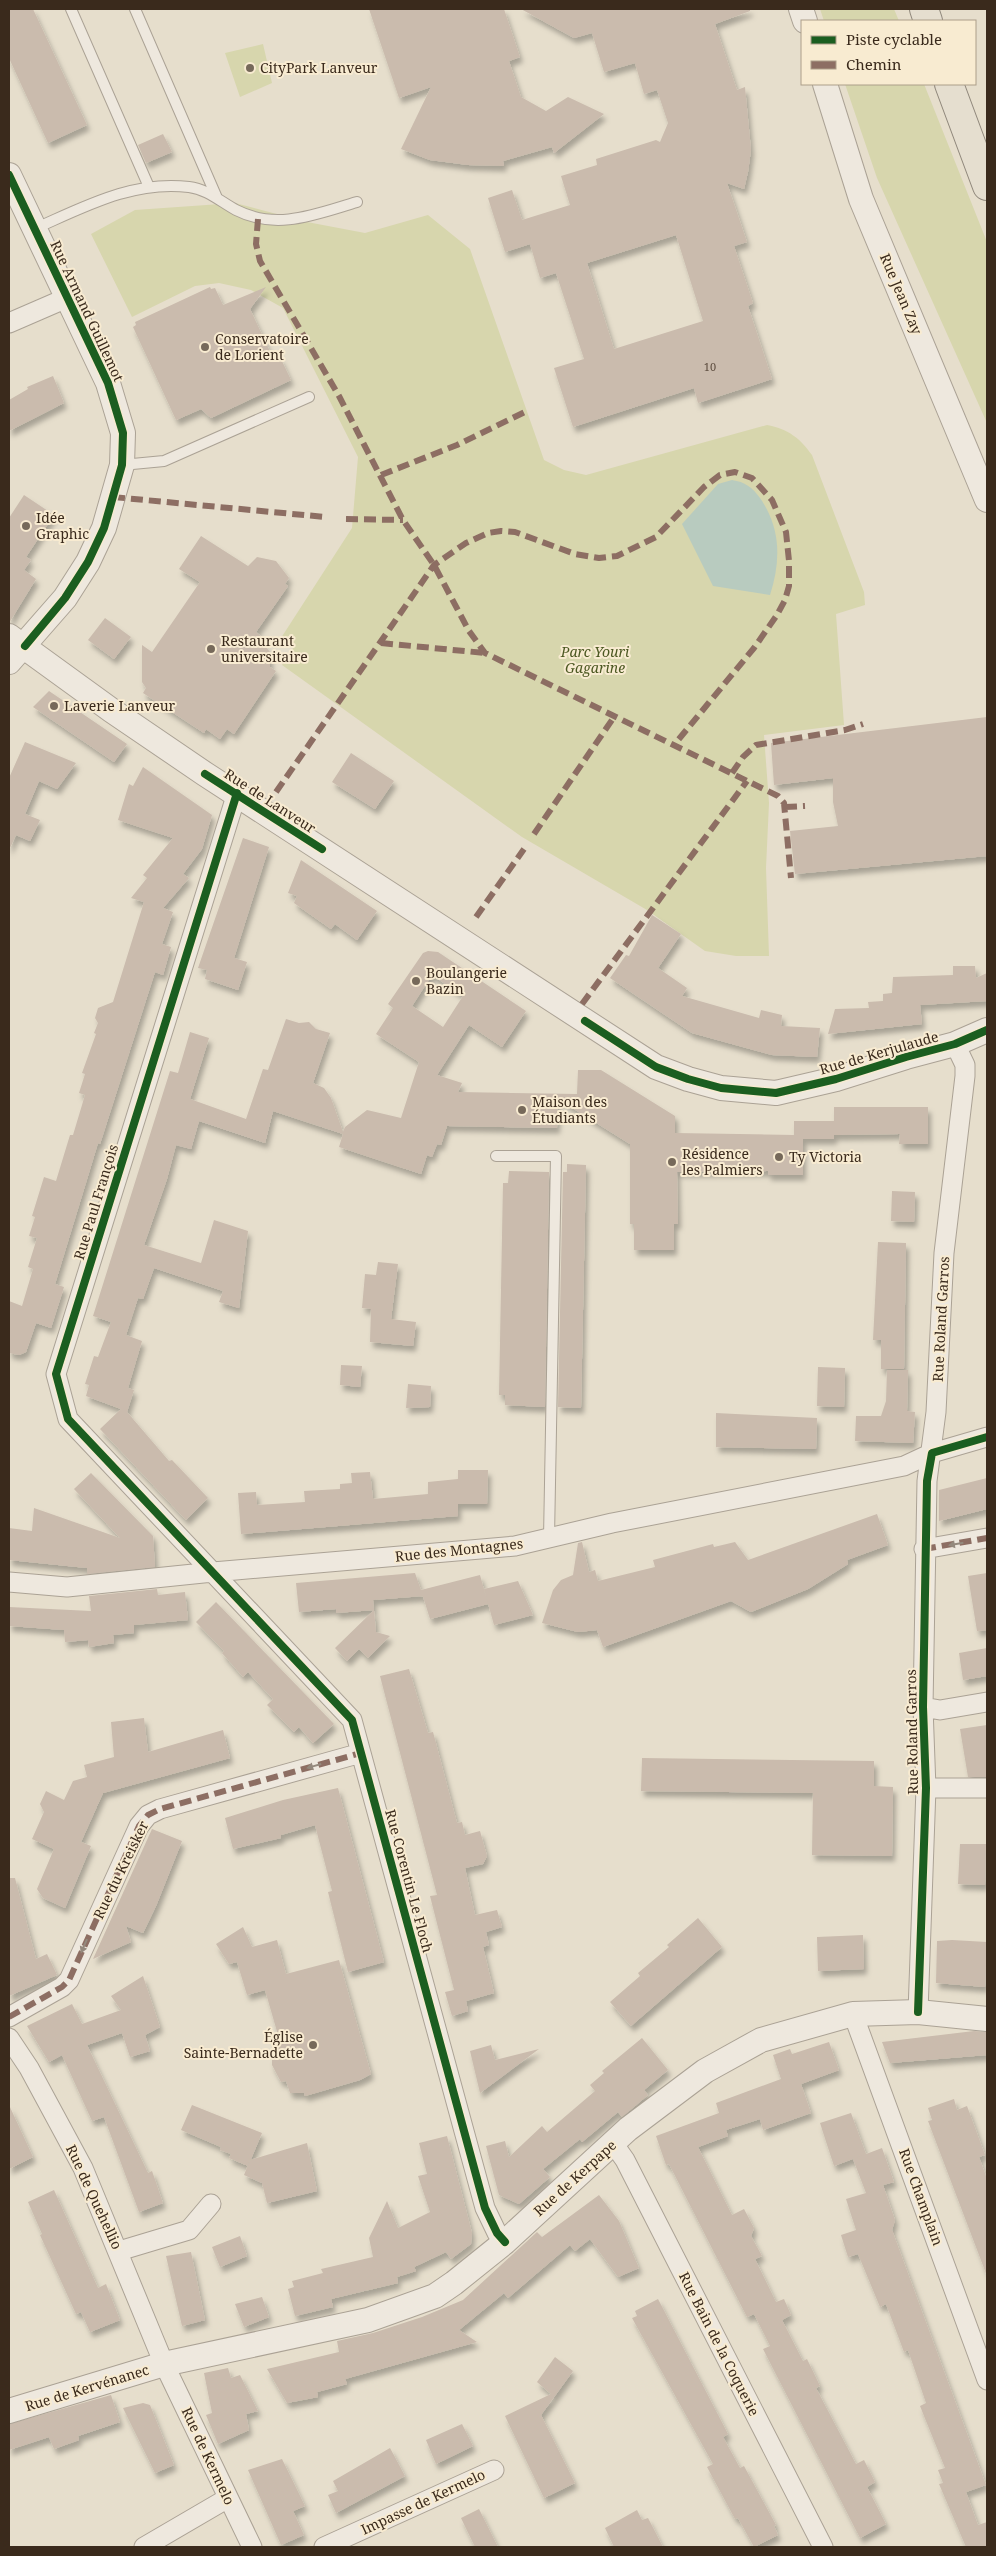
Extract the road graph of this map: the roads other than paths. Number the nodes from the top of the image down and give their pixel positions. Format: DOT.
graph roads {
  1 [pos="71,9"];
  2 [pos="135,9"];
  3 [pos="825,85"];
  4 [pos="949,85"];
  5 [pos="9,175"];
  6 [pos="987,186"];
  7 [pos="149,187"];
  8 [pos="217,198"];
  9 [pos="357,202"];
  10 [pos="33,229"];
  11 [pos="69,297"];
  12 [pos="9,323"];
  13 [pos="310,397"];
  14 [pos="122,465"];
  15 [pos="987,500"];
  16 [pos="14,648"];
  17 [pos="237,793"];
  18 [pos="987,1030"];
  19 [pos="955,1044"];
  20 [pos="776,1093"];
  21 [pos="496,1156"];
  22 [pos="987,1436"];
  23 [pos="932,1453"];
  24 [pos="549,1538"];
  25 [pos="987,1538"];
  26 [pos="924,1549"];
  27 [pos="213,1572"];
  28 [pos="9,1582"];
  29 [pos="987,1702"];
  30 [pos="922,1707"];
  31 [pos="361,1753"];
  32 [pos="926,1788"];
  33 [pos="987,1788"];
  34 [pos="918,2012"];
  35 [pos="853,2014"];
  36 [pos="9,2017"];
  37 [pos="987,2019"];
  38 [pos="9,2038"];
  39 [pos="613,2143"];
  40 [pos="211,2204"];
  41 [pos="504,2242"];
  42 [pos="119,2251"];
  43 [pos="164,2364"];
  44 [pos="987,2380"];
  45 [pos="9,2411"];
  46 [pos="494,2470"];
  47 [pos="228,2498"];
  48 [pos="144,2547"];
  49 [pos="252,2547"];
  50 [pos="324,2547"];
  51 [pos="823,2547"];
  1 -- 7 [label="lane"];
  2 -- 8 [label="lane"];
  3 -- 15 [label="street, Rue Jean Zay"];
  4 -- 6 [label="main road"];
  5 -- 10 [label="street, Rue Armand Guillemot"];
  7 -- 8 [label="lane"];
  7 -- 10 [label="lane"];
  8 -- 9 [label="lane"];
  10 -- 11 [label="street, Rue Armand Guillemot"];
  11 -- 12 [label="street"];
  11 -- 14 [label="street, Rue Armand Guillemot"];
  13 -- 14 [label="lane"];
  14 -- 16 [label="street, Rue Armand Guillemot"];
  16 -- 17 [label="street, Rue de Lanveur"];
  17 -- 20 [label="street, Rue de Lanveur"];
  17 -- 27 [label="street, Rue Paul François"];
  18 -- 19 [label="street, Rue de Kerjulaude"];
  19 -- 20 [label="street, Rue de Kerjulaude"];
  19 -- 23 [label="street, Rue Roland Garros"];
  21 -- 24 [label="lane"];
  22 -- 23 [label="street, Rue des Montagnes"];
  23 -- 24 [label="street, Rue des Montagnes"];
  23 -- 26 [label="street, Rue Roland Garros"];
  24 -- 27 [label="street, Rue des Montagnes"];
  25 -- 26 [label="street, one-way"];
  26 -- 30 [label="street, Rue Roland Garros"];
  27 -- 28 [label="street, Rue des Montagnes"];
  27 -- 31 [label="street, Rue Corentin Le Floch"];
  29 -- 30 [label="street"];
  30 -- 32 [label="street, Rue Roland Garros"];
  31 -- 36 [label="street, Rue du Kreisker, one-way"];
  31 -- 41 [label="street, Rue Corentin Le Floch"];
  32 -- 33 [label="street"];
  32 -- 34 [label="street, Rue Roland Garros"];
  34 -- 35 [label="street, Rue de Kerpape"];
  34 -- 37 [label="street, Rue de Kerpape"];
  35 -- 39 [label="street, Rue de Kerpape"];
  35 -- 44 [label="street, Rue Champlain"];
  38 -- 42 [label="street, Rue de Quehellio"];
  39 -- 41 [label="street, Rue de Kerpape"];
  39 -- 51 [label="street, Rue Bain de la Coquerie"];
  40 -- 42 [label="street"];
  41 -- 43 [label="street, Rue de Kerpape"];
  42 -- 43 [label="street, Rue de Quehellio"];
  43 -- 45 [label="street, Rue de Kervénanec"];
  43 -- 47 [label="street, Rue de Kermelo"];
  46 -- 50 [label="street, Impasse de Kermelo"];
  47 -- 48 [label="street"];
  47 -- 49 [label="street, Rue de Kermelo"];
}
